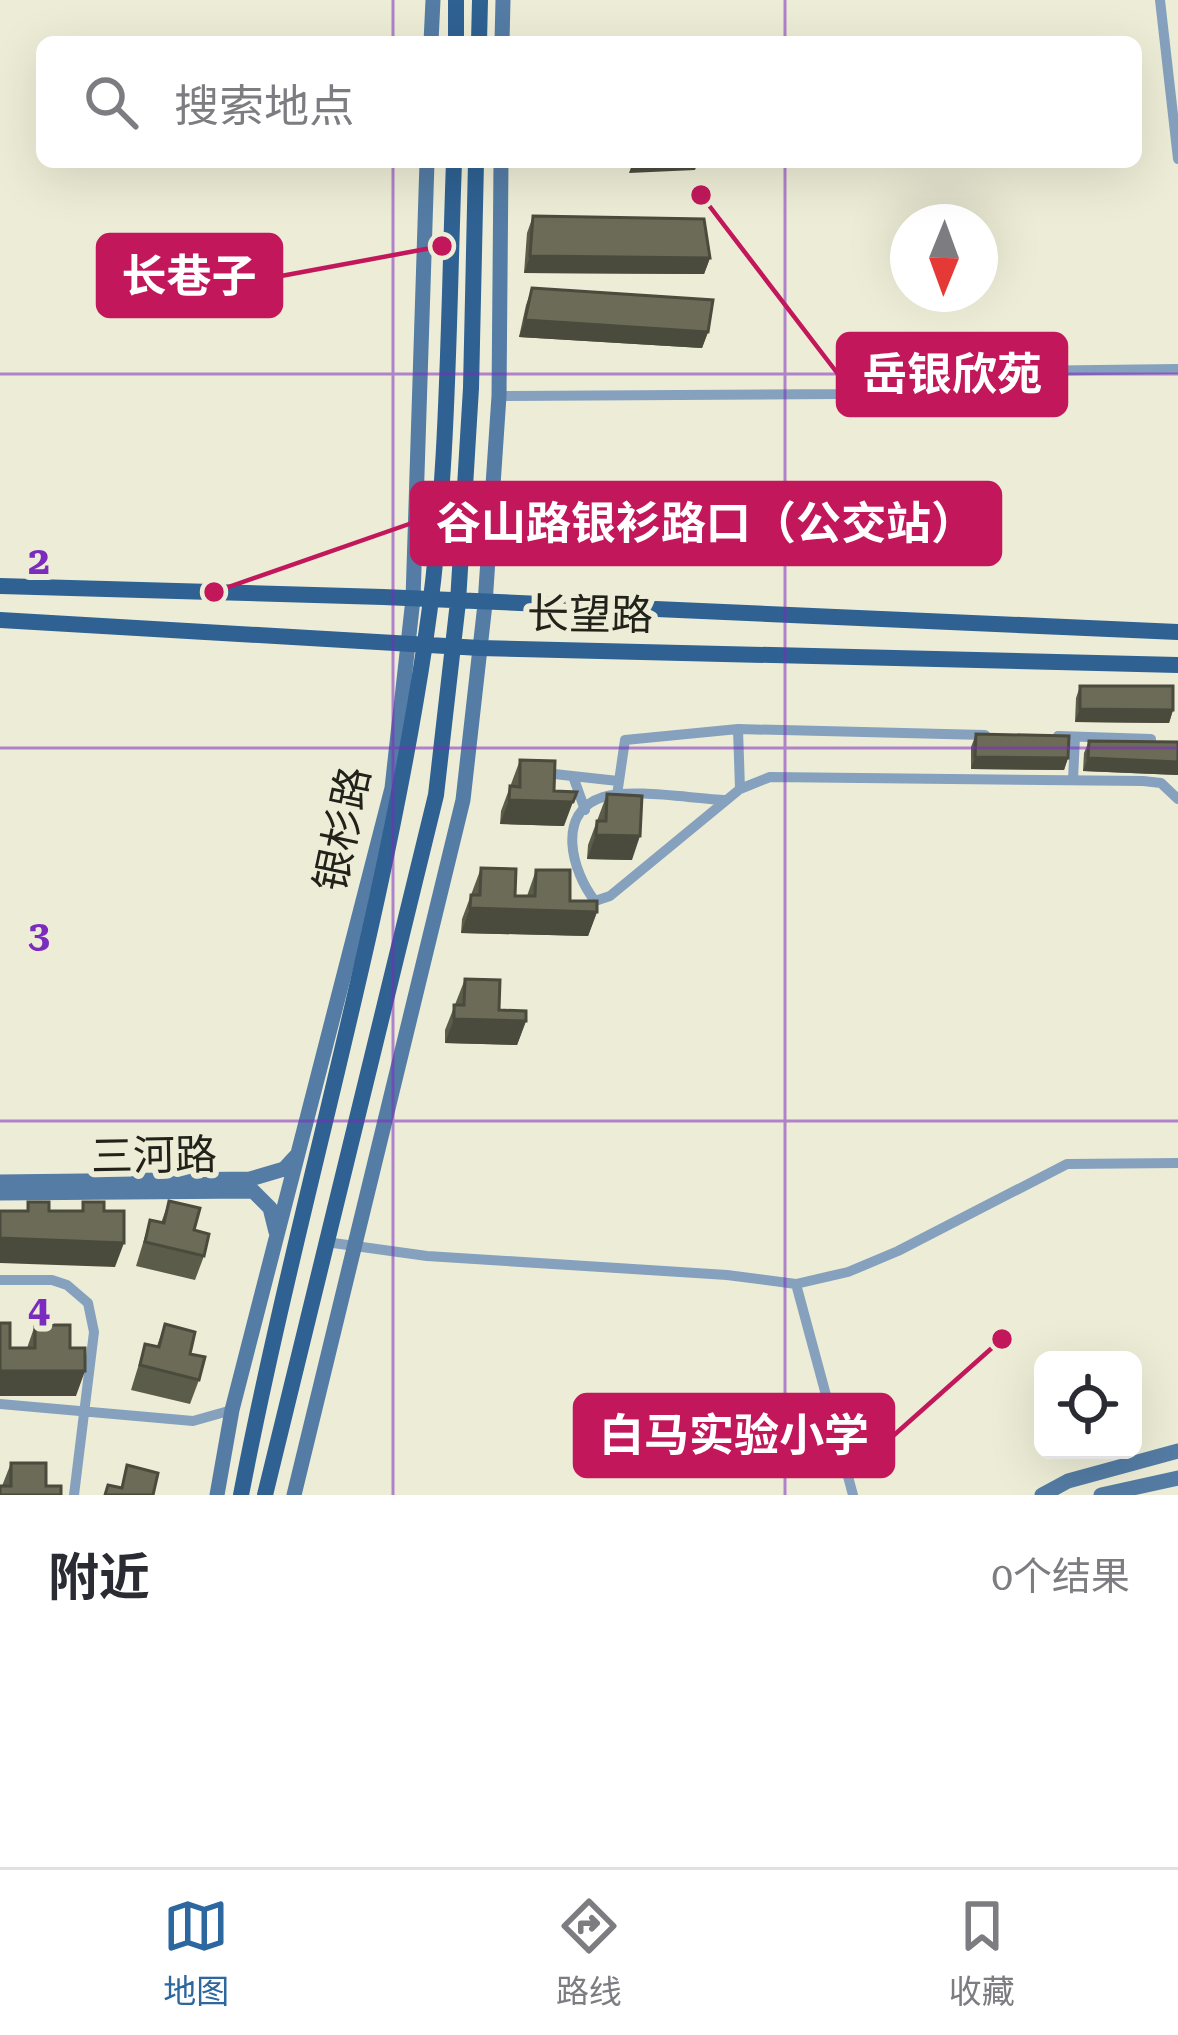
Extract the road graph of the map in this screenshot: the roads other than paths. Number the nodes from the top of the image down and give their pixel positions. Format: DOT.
graph roads {
  1 [pos="433,0"];
  2 [pos="456,0"];
  3 [pos="479,0"];
  4 [pos="503,0"];
  5 [pos="1160,0"];
  6 [pos="431,36"];
  7 [pos="455,36"];
  8 [pos="478,36"];
  9 [pos="502,36"];
  10 [pos="1178,159"];
  11 [pos="428,168"];
  12 [pos="454,168"];
  13 [pos="476,168"];
  14 [pos="501,168"];
  15 [pos="1178,369"];
  16 [pos="499,396"];
  17 [pos="0,586"];
  18 [pos="422,599"];
  19 [pos="458,602"];
  20 [pos="485,604"];
  21 [pos="0,620"];
  22 [pos="1178,632"];
  23 [pos="417,642"];
  24 [pos="453,644"];
  25 [pos="480,648"];
  26 [pos="1178,665"];
  27 [pos="738,729"];
  28 [pos="1007,735"];
  29 [pos="1052,736"];
  30 [pos="1075,737"];
  31 [pos="1150,739"];
  32 [pos="544,773"];
  33 [pos="574,779"];
  34 [pos="1073,780"];
  35 [pos="618,781"];
  36 [pos="740,789"];
  37 [pos="617,795"];
  38 [pos="1178,799"];
  39 [pos="727,800"];
  40 [pos="585,810"];
  41 [pos="298,1154"];
  42 [pos="1178,1163"];
  43 [pos="0,1182"];
  44 [pos="0,1193"];
  45 [pos="276,1238"];
  46 [pos="326,1242"];
  47 [pos="354,1246"];
  48 [pos="0,1280"];
  49 [pos="796,1284"];
  50 [pos="0,1404"];
  51 [pos="232,1410"];
  52 [pos="87,1411"];
  53 [pos="1178,1451"];
  54 [pos="1178,1478"];
  55 [pos="74,1495"];
  56 [pos="217,1495"];
  57 [pos="241,1495"];
  58 [pos="265,1495"];
  59 [pos="294,1495"];
  60 [pos="853,1495"];
  61 [pos="1042,1495"];
  62 [pos="1101,1495"];
  1 -- 6 [label="street"];
  2 -- 7 [label="main road"];
  3 -- 8 [label="main road"];
  4 -- 9 [label="street"];
  5 -- 10 [label="street"];
  11 -- 18 [label="street, 银杉路"];
  12 -- 18 [label="main road, 银杉路"];
  13 -- 19 [label="main road, 银杉路"];
  14 -- 16 [label="street"];
  15 -- 16 [label="street"];
  16 -- 20 [label="street"];
  17 -- 18 [label="main road, 长望路"];
  18 -- 19 [label="main road, 长望路"];
  18 -- 23 [label="main road, 银杉路"];
  19 -- 20 [label="main road, 长望路"];
  19 -- 24 [label="main road, 银杉路"];
  20 -- 22 [label="main road, 长望路"];
  20 -- 25 [label="street"];
  21 -- 23 [label="main road, 长望路"];
  23 -- 24 [label="main road, 长望路"];
  23 -- 41 [label="street, 银杉路"];
  23 -- 57 [label="main road, 银杉路"];
  24 -- 25 [label="main road, 长望路"];
  24 -- 46 [label="main road, 银杉路"];
  25 -- 26 [label="main road, 长望路"];
  25 -- 47 [label="street"];
  27 -- 28 [label="street"];
  27 -- 35 [label="street"];
  27 -- 36 [label="street"];
  29 -- 30 [label="street"];
  30 -- 31 [label="street"];
  30 -- 34 [label="street"];
  32 -- 33 [label="street"];
  33 -- 35 [label="street"];
  33 -- 40 [label="street"];
  34 -- 36 [label="street"];
  34 -- 38 [label="street"];
  35 -- 37 [label="street"];
  36 -- 39 [label="street"];
  37 -- 39 [label="street"];
  37 -- 40 [label="street"];
  39 -- 40 [label="street"];
  41 -- 43 [label="street, 三河路"];
  41 -- 45 [label="street, 银杉路"];
  42 -- 49 [label="street"];
  44 -- 45 [label="street, 三河路"];
  45 -- 51 [label="street, 银杉路"];
  46 -- 47 [label="street"];
  46 -- 58 [label="main road, 银杉路"];
  47 -- 49 [label="street"];
  47 -- 59 [label="street"];
  48 -- 52 [label="street"];
  49 -- 60 [label="street"];
  50 -- 52 [label="street"];
  51 -- 52 [label="street"];
  51 -- 56 [label="street, 银杉路"];
  52 -- 55 [label="street"];
  53 -- 61 [label="street"];
  54 -- 62 [label="street"];
}
